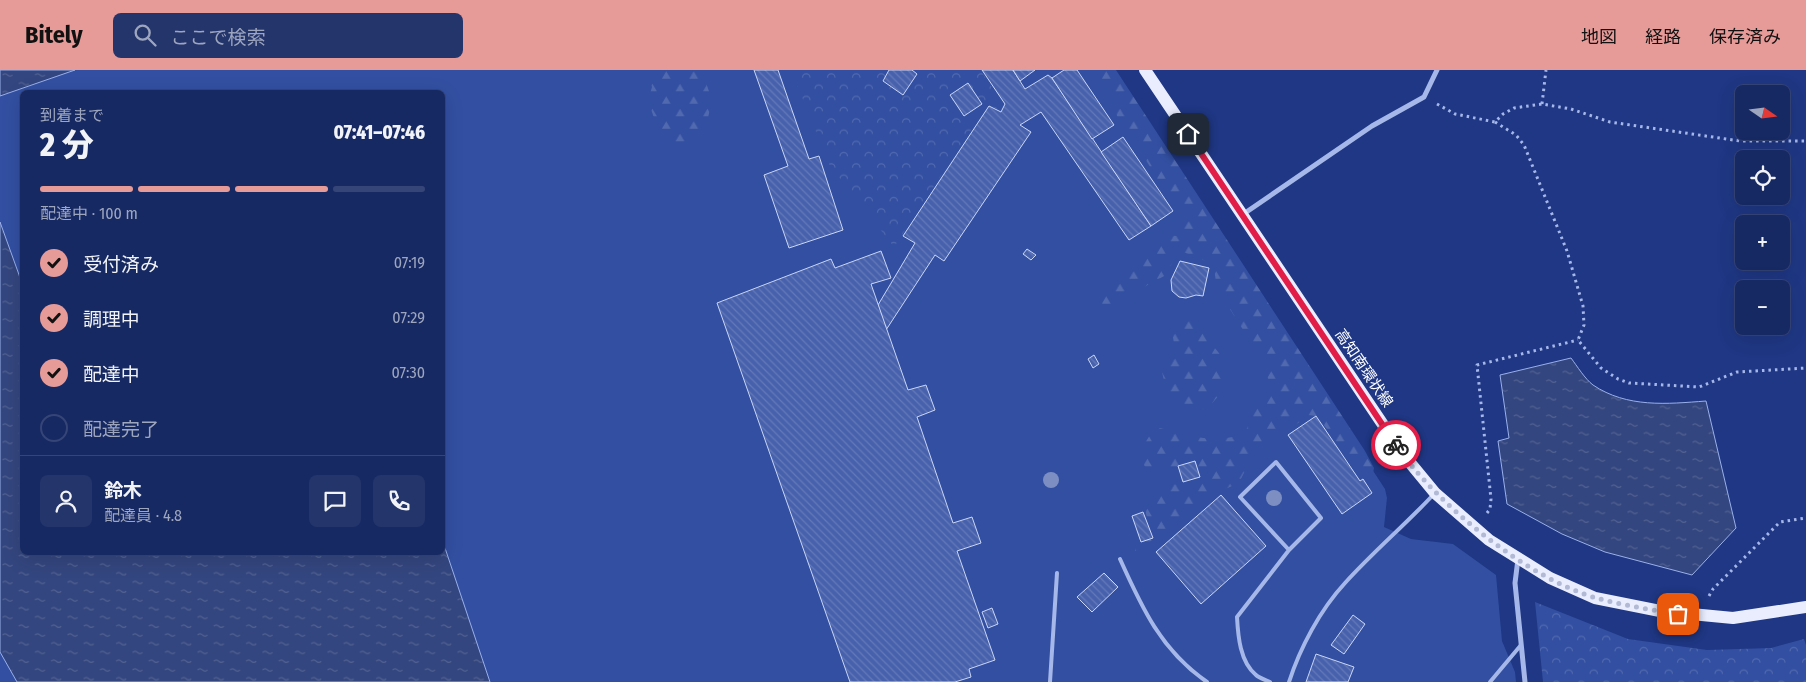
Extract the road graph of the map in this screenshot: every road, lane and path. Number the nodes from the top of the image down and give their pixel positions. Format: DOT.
graph roads {
  1 [pos="1145,70"];
  2 [pos="1437,70"];
  3 [pos="1546,70"];
  4 [pos="1424,97"];
  5 [pos="1542,104"];
  6 [pos="1495,122"];
  7 [pos="1806,141"];
  8 [pos="1241,215"];
  9 [pos="1578,340"];
  10 [pos="1806,368"];
  11 [pos="1435,493"];
  12 [pos="1806,518"];
  13 [pos="1475,528"];
  14 [pos="1289,550"];
  15 [pos="1518,558"];
  16 [pos="1120,559"];
  17 [pos="1057,573"];
  18 [pos="1806,607"];
  19 [pos="1697,616"];
  20 [pos="1521,645"];
  21 [pos="1050,682"];
  22 [pos="1207,682"];
  23 [pos="1270,682"];
  24 [pos="1288,682"];
  25 [pos="1490,682"];
  26 [pos="1525,682"];
  1 -- 8 [label="main road, 高知南環状線"];
  2 -- 4 [label="street"];
  3 -- 5 [label="path"];
  4 -- 6 [label="path"];
  4 -- 8 [label="street"];
  5 -- 6 [label="path"];
  5 -- 7 [label="path"];
  6 -- 9 [label="path"];
  8 -- 11 [label="main road, 高知南環状線"];
  9 -- 10 [label="path"];
  9 -- 13 [label="path"];
  11 -- 13 [label="main road, 高知南環状線"];
  11 -- 24 [label="lane"];
  12 -- 19 [label="path"];
  13 -- 15 [label="main road, 高知南環状線"];
  14 -- 14 [label="lane"];
  14 -- 23 [label="lane"];
  15 -- 19 [label="main road, 高知南環状線"];
  15 -- 20 [label="street"];
  16 -- 22 [label="lane"];
  17 -- 21 [label="lane"];
  18 -- 19 [label="main road, 高知南環状線"];
  20 -- 25 [label="lane"];
  20 -- 26 [label="street"];
}
